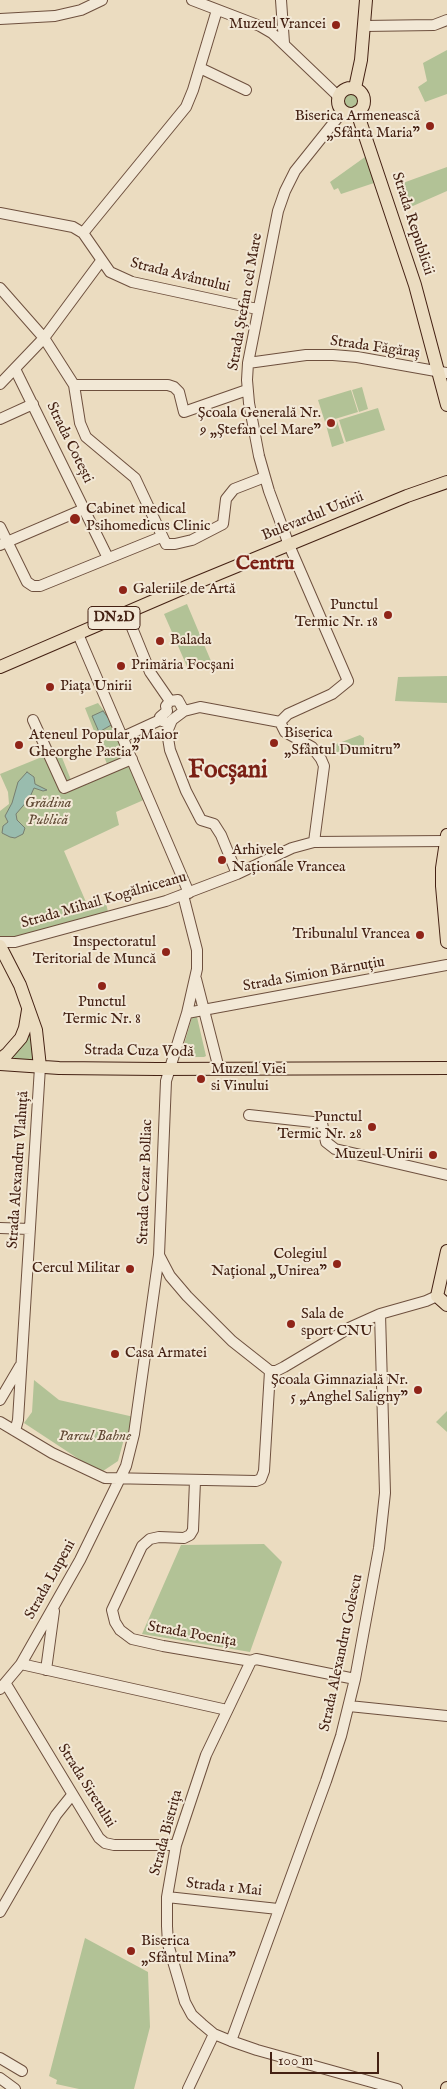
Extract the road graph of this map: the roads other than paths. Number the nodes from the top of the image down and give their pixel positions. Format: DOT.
graph roads {
  1 [pos="102,0"];
  2 [pos="192,0"];
  3 [pos="281,0"];
  4 [pos="366,0"];
  5 [pos="217,10"];
  6 [pos="0,19"];
  7 [pos="447,20"];
  8 [pos="364,26"];
  9 [pos="284,43"];
  10 [pos="200,68"];
  11 [pos="355,88"];
  12 [pos="246,90"];
  13 [pos="339,97"];
  14 [pos="343,111"];
  15 [pos="358,112"];
  16 [pos="0,213"];
  17 [pos="82,233"];
  18 [pos="101,262"];
  19 [pos="0,288"];
  20 [pos="258,309"];
  21 [pos="44,338"];
  22 [pos="248,363"];
  23 [pos="15,369"];
  24 [pos="442,372"];
  25 [pos="0,384"];
  26 [pos="74,385"];
  27 [pos="248,390"];
  28 [pos="33,404"];
  29 [pos="447,405"];
  30 [pos="0,419"];
  31 [pos="265,477"];
  32 [pos="445,483"];
  33 [pos="84,509"];
  34 [pos="0,527"];
  35 [pos="164,540"];
  36 [pos="3,544"];
  37 [pos="289,545"];
  38 [pos="108,558"];
  39 [pos="126,613"];
  40 [pos="78,634"];
  41 [pos="0,667"];
  42 [pos="170,701"];
  43 [pos="184,711"];
  44 [pos="34,720"];
  45 [pos="165,722"];
  46 [pos="280,722"];
  47 [pos="123,736"];
  48 [pos="132,759"];
  49 [pos="446,838"];
  50 [pos="314,842"];
  51 [pos="237,874"];
  52 [pos="186,894"];
  53 [pos="0,942"];
  54 [pos="447,942"];
  55 [pos="0,946"];
  56 [pos="447,966"];
  57 [pos="196,978"];
  58 [pos="28,1008"];
  59 [pos="205,1010"];
  60 [pos="187,1013"];
  61 [pos="0,1059"];
  62 [pos="0,1064"];
  63 [pos="40,1067"];
  64 [pos="447,1068"];
  65 [pos="169,1069"];
  66 [pos="219,1069"];
  67 [pos="249,1115"];
  68 [pos="447,1176"];
  69 [pos="0,1228"];
  70 [pos="30,1229"];
  71 [pos="447,1251"];
  72 [pos="159,1255"];
  73 [pos="437,1296"];
  74 [pos="447,1305"];
  75 [pos="380,1314"];
  76 [pos="21,1366"];
  77 [pos="270,1371"];
  78 [pos="0,1400"];
  79 [pos="0,1422"];
  80 [pos="15,1431"];
  81 [pos="118,1480"];
  82 [pos="195,1481"];
  83 [pos="54,1605"];
  84 [pos="251,1661"];
  85 [pos="21,1664"];
  86 [pos="46,1670"];
  87 [pos="355,1679"];
  88 [pos="3,1686"];
  89 [pos="348,1706"];
  90 [pos="227,1710"];
  91 [pos="447,1716"];
  92 [pos="72,1795"];
  93 [pos="176,1845"];
  94 [pos="167,1898"];
  95 [pos="278,1909"];
  96 [pos="0,1912"];
  97 [pos="214,2034"];
  98 [pos="231,2041"];
  99 [pos="0,2058"];
  100 [pos="22,2072"];
  101 [pos="0,2078"];
  102 [pos="15,2089"];
  103 [pos="188,2089"];
  104 [pos="397,2089"];
  1 -- 6 [label="street"];
  2 -- 5 [label="street"];
  3 -- 9 [label="street"];
  4 -- 8 [label="main road"];
  5 -- 9 [label="street"];
  5 -- 10 [label="street"];
  7 -- 8 [label="street"];
  8 -- 11 [label="main road"];
  9 -- 13 [label="street"];
  10 -- 12 [label="street"];
  10 -- 17 [label="street"];
  11 -- 13 [label="main road"];
  11 -- 15 [label="main road"];
  13 -- 14 [label="main road"];
  14 -- 15 [label="main road"];
  14 -- 20 [label="street, Strada Ștefan cel Mare"];
  15 -- 24 [label="main road, Strada Republicii"];
  16 -- 17 [label="street"];
  17 -- 18 [label="street, Strada Avântului"];
  18 -- 20 [label="street, Strada Avântului"];
  18 -- 21 [label="street"];
  19 -- 21 [label="street"];
  20 -- 22 [label="street, Strada Ștefan cel Mare"];
  21 -- 23 [label="street"];
  21 -- 26 [label="street"];
  22 -- 24 [label="street, Strada Făgăraș"];
  22 -- 27 [label="street, Strada Ștefan cel Mare"];
  23 -- 25 [label="street"];
  23 -- 28 [label="street, Strada Cotești"];
  24 -- 29 [label="main road, Strada Republicii"];
  26 -- 27 [label="street"];
  26 -- 35 [label="street"];
  27 -- 31 [label="street, Strada Ștefan cel Mare"];
  28 -- 30 [label="street"];
  28 -- 33 [label="street, Strada Cotești"];
  31 -- 35 [label="street"];
  31 -- 37 [label="street, Strada Ștefan cel Mare"];
  32 -- 37 [label="main road, Bulevardul Unirii / DN2D"];
  33 -- 36 [label="street"];
  33 -- 38 [label="street, Strada Cotești"];
  34 -- 36 [label="street"];
  35 -- 38 [label="street"];
  36 -- 38 [label="street"];
  37 -- 39 [label="main road, Bulevardul Unirii / DN2D"];
  37 -- 46 [label="street, Strada Ștefan cel Mare"];
  39 -- 40 [label="main road, Bulevardul Unirii / DN2D"];
  39 -- 42 [label="street"];
  40 -- 41 [label="main road, Bulevardul Unirii / DN2D"];
  40 -- 47 [label="street"];
  42 -- 43 [label="street"];
  42 -- 45 [label="street"];
  43 -- 45 [label="street"];
  43 -- 46 [label="street"];
  44 -- 48 [label="street"];
  45 -- 47 [label="street"];
  45 -- 51 [label="street"];
  46 -- 50 [label="street"];
  47 -- 48 [label="street"];
  48 -- 52 [label="street"];
  49 -- 50 [label="street, Strada Mihail Kogălniceanu"];
  49 -- 54 [label="main road"];
  50 -- 51 [label="street, Strada Mihail Kogălniceanu"];
  51 -- 52 [label="street, Strada Mihail Kogălniceanu"];
  52 -- 53 [label="street, Strada Mihail Kogălniceanu"];
  52 -- 57 [label="street"];
  55 -- 58 [label="main road"];
  56 -- 59 [label="street, Strada Simion Bărnuțiu"];
  57 -- 59 [label="street"];
  57 -- 60 [label="street, Strada Cezar Bolliac"];
  58 -- 61 [label="main road"];
  58 -- 63 [label="main road"];
  59 -- 60 [label="street, Strada Simion Bărnuțiu"];
  59 -- 66 [label="street"];
  60 -- 65 [label="street, Strada Cezar Bolliac"];
  62 -- 63 [label="main road, Strada Cuza Vodă"];
  63 -- 65 [label="main road, Strada Cuza Vodă"];
  63 -- 70 [label="street, Strada Alexandru Vlahuță"];
  64 -- 66 [label="main road, Strada Cuza Vodă"];
  65 -- 66 [label="main road, Strada Cuza Vodă"];
  65 -- 72 [label="street, Strada Cezar Bolliac"];
  67 -- 68 [label="street"];
  69 -- 70 [label="street"];
  70 -- 76 [label="street, Strada Alexandru Vlahuță"];
  71 -- 73 [label="main road"];
  72 -- 77 [label="street, Strada Cezar Bolliac"];
  72 -- 81 [label="street, Strada Lupeni"];
  73 -- 74 [label="main road"];
  73 -- 75 [label="street"];
  75 -- 77 [label="street"];
  75 -- 87 [label="street, Strada Alexandru Golescu"];
  76 -- 78 [label="street, Strada Alexandru Vlahuță"];
  76 -- 80 [label="street, Strada Alexandru Vlahuță"];
  77 -- 82 [label="street"];
  79 -- 80 [label="street"];
  80 -- 81 [label="street"];
  81 -- 82 [label="street"];
  81 -- 83 [label="street, Strada Lupeni"];
  82 -- 84 [label="street, Strada Poenița"];
  83 -- 85 [label="street, Strada Lupeni"];
  83 -- 86 [label="street"];
  84 -- 87 [label="street, Strada Poenița"];
  84 -- 90 [label="street, Strada Poenița"];
  85 -- 86 [label="street"];
  85 -- 88 [label="street, Strada Lupeni"];
  86 -- 90 [label="street"];
  87 -- 89 [label="street, Strada Alexandru Golescu"];
  88 -- 92 [label="street, Strada Siretului"];
  89 -- 91 [label="street"];
  89 -- 95 [label="street, Strada Alexandru Golescu"];
  90 -- 93 [label="street, Strada Bistrița"];
  92 -- 93 [label="street, Strada Siretului"];
  92 -- 96 [label="street"];
  93 -- 94 [label="street, Strada Bistrița"];
  94 -- 95 [label="street, Strada 1 Mai"];
  94 -- 97 [label="street, Strada Bistrița"];
  95 -- 98 [label="street, Strada Alexandru Golescu"];
  97 -- 98 [label="street, Strada Bistrița"];
  97 -- 103 [label="street"];
  98 -- 104 [label="street, Strada Bistrița"];
  99 -- 100 [label="street"];
  101 -- 102 [label="street"];
}
